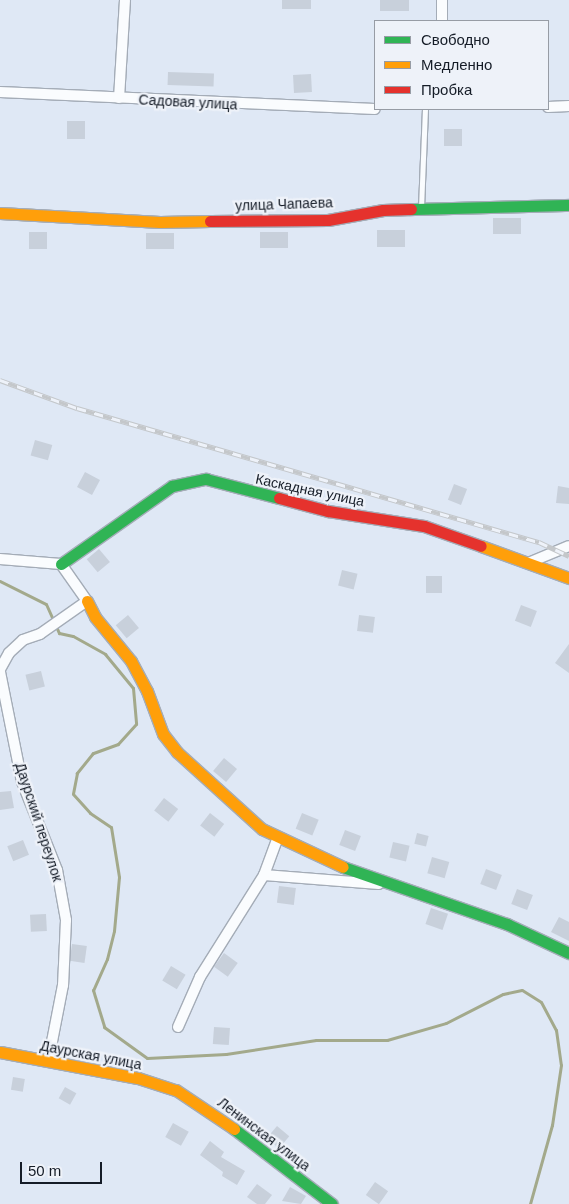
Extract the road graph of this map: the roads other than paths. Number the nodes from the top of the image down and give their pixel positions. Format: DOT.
graph roads {
  1 [pos="125,0"];
  2 [pos="442,0"];
  3 [pos="442,20"];
  4 [pos="0,92"];
  5 [pos="120,98"];
  6 [pos="569,106"];
  7 [pos="549,107"];
  8 [pos="374,108"];
  9 [pos="426,110"];
  10 [pos="569,205"];
  11 [pos="421,208"];
  12 [pos="0,213"];
  13 [pos="569,546"];
  14 [pos="0,559"];
  15 [pos="528,563"];
  16 [pos="61,564"];
  17 [pos="569,578"];
  18 [pos="87,601"];
  19 [pos="0,671"];
  20 [pos="278,837"];
  21 [pos="264,875"];
  22 [pos="410,887"];
  23 [pos="569,953"];
  24 [pos="178,1027"];
  25 [pos="0,1052"];
  26 [pos="48,1062"];
  27 [pos="176,1090"];
  28 [pos="332,1204"];
  1 -- 5 [label="street"];
  2 -- 3 [label="street"];
  4 -- 5 [label="street, Садовая улица"];
  5 -- 8 [label="street, Садовая улица"];
  6 -- 7 [label="street"];
  9 -- 11 [label="lane"];
  10 -- 11 [label="street, улица Чапаева"];
  11 -- 12 [label="street, улица Чапаева"];
  13 -- 15 [label="street"];
  14 -- 16 [label="street"];
  15 -- 16 [label="street, Каскадная улица"];
  15 -- 17 [label="street, Каскадная улица"];
  16 -- 18 [label="street"];
  18 -- 19 [label="street, Даурский переулок"];
  18 -- 20 [label="street"];
  19 -- 26 [label="street, Даурский переулок"];
  20 -- 21 [label="street"];
  20 -- 22 [label="street"];
  21 -- 22 [label="street"];
  21 -- 24 [label="street"];
  22 -- 23 [label="street"];
  25 -- 26 [label="street, Даурская улица"];
  26 -- 27 [label="street, Даурская улица"];
  27 -- 28 [label="street, Ленинская улица"];
}
